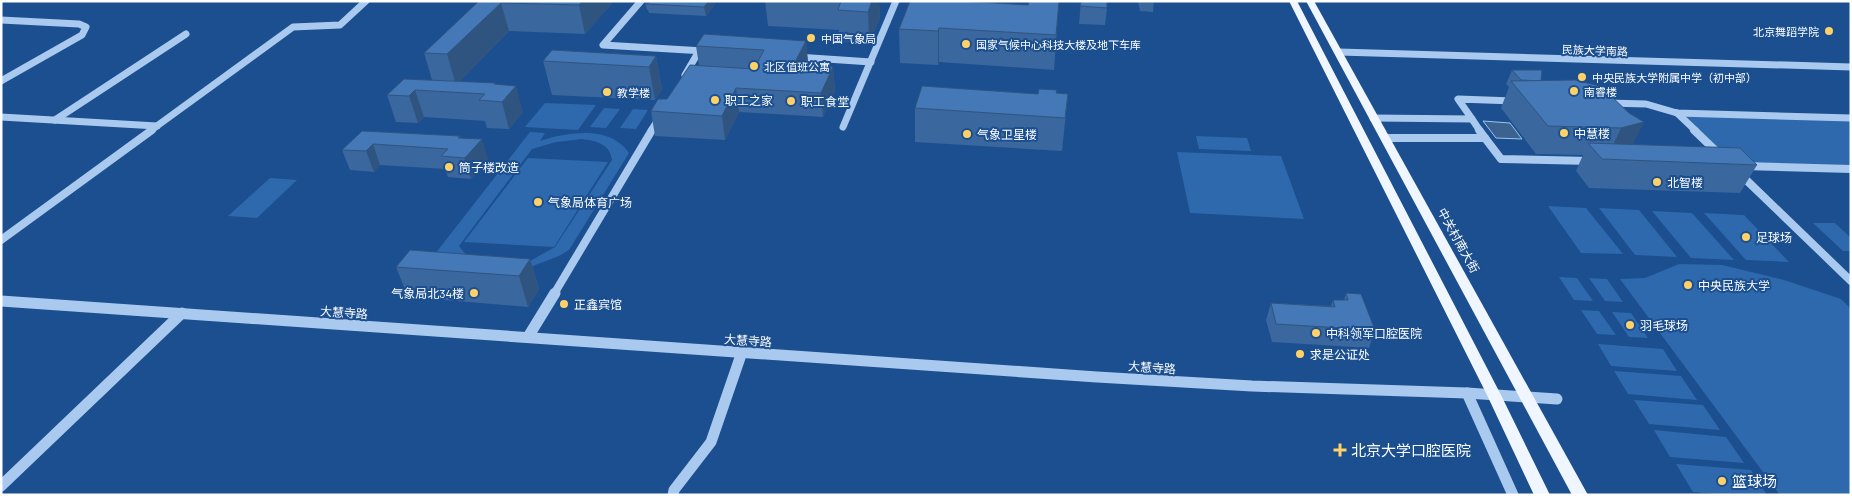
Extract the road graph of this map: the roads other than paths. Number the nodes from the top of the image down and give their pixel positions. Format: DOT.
graph roads {
  1 [pos="366,1"];
  2 [pos="641,1"];
  3 [pos="896,1"];
  4 [pos="1293,1"];
  5 [pos="1310,1"];
  6 [pos="1,20"];
  7 [pos="186,34"];
  8 [pos="698,51"];
  9 [pos="712,52"];
  10 [pos="1339,52"];
  11 [pos="792,57"];
  12 [pos="871,62"];
  13 [pos="1851,67"];
  14 [pos="1,81"];
  15 [pos="678,85"];
  16 [pos="1527,101"];
  17 [pos="1594,103"];
  18 [pos="663,110"];
  19 [pos="1677,113"];
  20 [pos="1,117"];
  21 [pos="1373,118"];
  22 [pos="1851,118"];
  23 [pos="55,120"];
  24 [pos="1472,120"];
  25 [pos="157,126"];
  26 [pos="843,127"];
  27 [pos="1385,138"];
  28 [pos="1485,138"];
  29 [pos="1726,160"];
  30 [pos="1601,162"];
  31 [pos="1851,169"];
  32 [pos="1,240"];
  33 [pos="1851,281"];
  34 [pos="1,301"];
  35 [pos="182,313"];
  36 [pos="528,337"];
  37 [pos="742,352"];
  38 [pos="1467,393"];
  39 [pos="1494,394"];
  40 [pos="1526,397"];
  41 [pos="1557,399"];
  42 [pos="1,486"];
  43 [pos="673,495"];
  44 [pos="1513,495"];
  45 [pos="1542,495"];
  46 [pos="1580,495"];
  1 -- 25 [label="street"];
  2 -- 8 [label="street"];
  3 -- 12 [label="street"];
  4 -- 39 [label="main road"];
  5 -- 10 [label="main road, 中关村南大街"];
  6 -- 14 [label="street"];
  7 -- 23 [label="street"];
  8 -- 9 [label="street"];
  8 -- 15 [label="street"];
  10 -- 13 [label="street, 民族大学南路"];
  10 -- 21 [label="main road, 中关村南大街"];
  11 -- 12 [label="street"];
  12 -- 26 [label="street"];
  16 -- 24 [label="street"];
  17 -- 19 [label="street"];
  18 -- 36 [label="street"];
  19 -- 22 [label="street"];
  19 -- 29 [label="street"];
  20 -- 23 [label="street"];
  21 -- 24 [label="street"];
  21 -- 27 [label="main road, 中关村南大街"];
  23 -- 25 [label="street"];
  24 -- 28 [label="street"];
  25 -- 32 [label="street"];
  27 -- 28 [label="street"];
  27 -- 40 [label="main road, 中关村南大街"];
  28 -- 30 [label="street"];
  31 -- 33 [label="street"];
  34 -- 35 [label="street, 大慧寺路"];
  35 -- 36 [label="street, 大慧寺路"];
  35 -- 42 [label="street"];
  36 -- 37 [label="street, 大慧寺路"];
  37 -- 38 [label="street, 大慧寺路"];
  37 -- 43 [label="street"];
  38 -- 39 [label="street, 大慧寺路"];
  38 -- 44 [label="street"];
  39 -- 40 [label="street"];
  39 -- 45 [label="main road"];
  40 -- 41 [label="street"];
  40 -- 46 [label="main road, 中关村南大街"];
}
